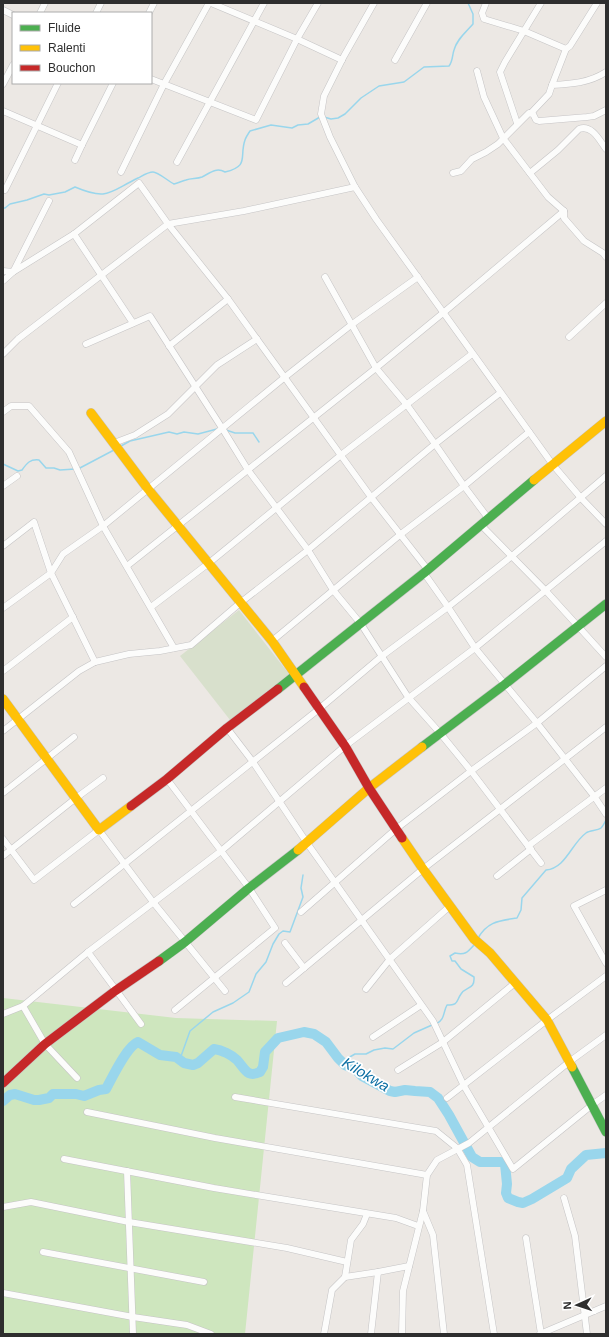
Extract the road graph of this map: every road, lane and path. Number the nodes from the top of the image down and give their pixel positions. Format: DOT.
graph roads {
  1 [pos="45,3"];
  2 [pos="101,3"];
  3 [pos="154,3"];
  4 [pos="210,3"];
  5 [pos="264,3"];
  6 [pos="318,3"];
  7 [pos="374,3"];
  8 [pos="427,3"];
  9 [pos="486,3"];
  10 [pos="541,3"];
  11 [pos="596,3"];
  12 [pos="3,10"];
  13 [pos="40,12"];
  14 [pos="96,12"];
  15 [pos="150,12"];
  16 [pos="12,14"];
  17 [pos="254,21"];
  18 [pos="524,31"];
  19 [pos="297,39"];
  20 [pos="566,48"];
  21 [pos="342,60"];
  22 [pos="395,60"];
  23 [pos="12,67"];
  24 [pos="477,71"];
  25 [pos="606,72"];
  26 [pos="152,79"];
  27 [pos="3,84"];
  28 [pos="57,84"];
  29 [pos="112,84"];
  30 [pos="164,84"];
  31 [pos="552,85"];
  32 [pos="210,101"];
  33 [pos="606,110"];
  34 [pos="3,111"];
  35 [pos="531,112"];
  36 [pos="517,123"];
  37 [pos="36,126"];
  38 [pos="503,138"];
  39 [pos="82,145"];
  40 [pos="606,150"];
  41 [pos="75,160"];
  42 [pos="177,162"];
  43 [pos="121,172"];
  44 [pos="453,173"];
  45 [pos="530,173"];
  46 [pos="355,187"];
  47 [pos="5,190"];
  48 [pos="49,201"];
  49 [pos="564,211"];
  50 [pos="168,224"];
  51 [pos="74,234"];
  52 [pos="606,257"];
  53 [pos="3,271"];
  54 [pos="13,272"];
  55 [pos="102,274"];
  56 [pos="325,277"];
  57 [pos="418,277"];
  58 [pos="3,281"];
  59 [pos="228,299"];
  60 [pos="606,303"];
  61 [pos="443,313"];
  62 [pos="134,323"];
  63 [pos="351,325"];
  64 [pos="569,337"];
  65 [pos="257,339"];
  66 [pos="86,344"];
  67 [pos="169,346"];
  68 [pos="3,354"];
  69 [pos="472,354"];
  70 [pos="376,368"];
  71 [pos="285,378"];
  72 [pos="195,387"];
  73 [pos="500,393"];
  74 [pos="407,405"];
  75 [pos="3,411"];
  76 [pos="91,413"];
  77 [pos="314,417"];
  78 [pos="606,421"];
  79 [pos="222,428"];
  80 [pos="529,432"];
  81 [pos="436,444"];
  82 [pos="116,446"];
  83 [pos="341,455"];
  84 [pos="553,465"];
  85 [pos="248,470"];
  86 [pos="17,476"];
  87 [pos="606,476"];
  88 [pos="3,486"];
  89 [pos="464,486"];
  90 [pos="148,489"];
  91 [pos="372,497"];
  92 [pos="581,498"];
  93 [pos="276,509"];
  94 [pos="484,522"];
  95 [pos="606,524"];
  96 [pos="178,525"];
  97 [pos="103,526"];
  98 [pos="401,534"];
  99 [pos="606,541"];
  100 [pos="3,546"];
  101 [pos="308,550"];
  102 [pos="512,556"];
  103 [pos="209,562"];
  104 [pos="127,566"];
  105 [pos="51,572"];
  106 [pos="426,572"];
  107 [pos="333,590"];
  108 [pos="546,591"];
  109 [pos="240,603"];
  110 [pos="606,604"];
  111 [pos="151,607"];
  112 [pos="448,607"];
  113 [pos="3,608"];
  114 [pos="73,617"];
  115 [pos="361,624"];
  116 [pos="578,626"];
  117 [pos="272,641"];
  118 [pos="174,648"];
  119 [pos="474,648"];
  120 [pos="382,656"];
  121 [pos="606,657"];
  122 [pos="95,662"];
  123 [pos="606,666"];
  124 [pos="3,671"];
  125 [pos="296,675"];
  126 [pos="504,685"];
  127 [pos="408,697"];
  128 [pos="3,699"];
  129 [pos="319,709"];
  130 [pos="18,719"];
  131 [pos="537,723"];
  132 [pos="606,727"];
  133 [pos="226,728"];
  134 [pos="3,731"];
  135 [pos="440,733"];
  136 [pos="74,737"];
  137 [pos="345,746"];
  138 [pos="46,759"];
  139 [pos="565,760"];
  140 [pos="253,762"];
  141 [pos="471,771"];
  142 [pos="103,778"];
  143 [pos="167,779"];
  144 [pos="369,788"];
  145 [pos="606,788"];
  146 [pos="3,793"];
  147 [pos="594,796"];
  148 [pos="76,798"];
  149 [pos="280,802"];
  150 [pos="500,810"];
  151 [pos="191,811"];
  152 [pos="606,814"];
  153 [pos="396,829"];
  154 [pos="99,830"];
  155 [pos="3,839"];
  156 [pos="306,843"];
  157 [pos="529,847"];
  158 [pos="11,850"];
  159 [pos="221,851"];
  160 [pos="3,856"];
  161 [pos="541,863"];
  162 [pos="125,864"];
  163 [pos="423,869"];
  164 [pos="497,876"];
  165 [pos="335,883"];
  166 [pos="249,888"];
  167 [pos="606,890"];
  168 [pos="153,902"];
  169 [pos="74,904"];
  170 [pos="450,906"];
  171 [pos="301,912"];
  172 [pos="362,920"];
  173 [pos="185,942"];
  174 [pos="285,943"];
  175 [pos="88,952"];
  176 [pos="390,959"];
  177 [pos="606,963"];
  178 [pos="304,968"];
  179 [pos="606,976"];
  180 [pos="214,978"];
  181 [pos="286,983"];
  182 [pos="515,983"];
  183 [pos="366,989"];
  184 [pos="115,991"];
  185 [pos="225,991"];
  186 [pos="421,1005"];
  187 [pos="23,1006"];
  188 [pos="175,1010"];
  189 [pos="3,1014"];
  190 [pos="547,1020"];
  191 [pos="141,1024"];
  192 [pos="606,1035"];
  193 [pos="373,1037"];
  194 [pos="443,1042"];
  195 [pos="45,1044"];
  196 [pos="570,1062"];
  197 [pos="398,1070"];
  198 [pos="77,1078"];
  199 [pos="3,1083"];
  200 [pos="464,1086"];
  201 [pos="606,1095"];
  202 [pos="235,1097"];
  203 [pos="447,1098"];
  204 [pos="592,1105"];
  205 [pos="87,1112"];
  206 [pos="488,1127"];
  207 [pos="606,1132"];
  208 [pos="463,1146"];
  209 [pos="64,1159"];
  210 [pos="127,1171"];
  211 [pos="427,1175"];
  212 [pos="564,1198"];
  213 [pos="3,1207"];
  214 [pos="423,1211"];
  215 [pos="367,1214"];
  216 [pos="129,1222"];
  217 [pos="418,1226"];
  218 [pos="526,1238"];
  219 [pos="43,1252"];
  220 [pos="347,1262"];
  221 [pos="408,1266"];
  222 [pos="130,1268"];
  223 [pos="378,1272"];
  224 [pos="345,1277"];
  225 [pos="204,1282"];
  226 [pos="3,1293"];
  227 [pos="606,1306"];
  228 [pos="584,1315"];
  229 [pos="133,1317"];
  230 [pos="133,1334"];
  231 [pos="211,1334"];
  232 [pos="324,1334"];
  233 [pos="371,1334"];
  234 [pos="402,1334"];
  235 [pos="444,1334"];
  236 [pos="494,1334"];
  237 [pos="541,1334"];
  238 [pos="587,1334"];
  1 -- 13 [label="street"];
  2 -- 14 [label="street"];
  3 -- 15 [label="street"];
  4 -- 17 [label="street"];
  4 -- 30 [label="street"];
  5 -- 17 [label="street"];
  6 -- 19 [label="street"];
  7 -- 21 [label="street"];
  8 -- 22 [label="street"];
  9 -- 18 [label="street"];
  10 -- 18 [label="street"];
  11 -- 20 [label="street"];
  12 -- 16 [label="street"];
  17 -- 19 [label="street"];
  17 -- 32 [label="street"];
  18 -- 20 [label="street"];
  18 -- 36 [label="street"];
  19 -- 21 [label="street"];
  19 -- 32 [label="street"];
  20 -- 31 [label="street"];
  21 -- 46 [label="street"];
  23 -- 27 [label="street"];
  24 -- 38 [label="street"];
  25 -- 31 [label="street"];
  26 -- 30 [label="street"];
  28 -- 37 [label="street"];
  29 -- 39 [label="street"];
  30 -- 32 [label="street"];
  30 -- 43 [label="street"];
  31 -- 35 [label="street"];
  32 -- 42 [label="street"];
  33 -- 35 [label="street"];
  34 -- 37 [label="street"];
  35 -- 36 [label="street"];
  36 -- 38 [label="street"];
  37 -- 39 [label="street"];
  37 -- 47 [label="street"];
  38 -- 44 [label="street"];
  38 -- 45 [label="street"];
  39 -- 41 [label="street"];
  40 -- 45 [label="street"];
  45 -- 49 [label="street"];
  46 -- 50 [label="street"];
  46 -- 57 [label="street"];
  48 -- 54 [label="street"];
  49 -- 52 [label="street"];
  49 -- 61 [label="street"];
  50 -- 51 [label="street"];
  50 -- 55 [label="street"];
  50 -- 59 [label="street"];
  51 -- 54 [label="street"];
  51 -- 55 [label="street"];
  53 -- 54 [label="street"];
  54 -- 58 [label="street"];
  55 -- 62 [label="street"];
  55 -- 68 [label="street"];
  56 -- 63 [label="street"];
  57 -- 61 [label="street"];
  57 -- 63 [label="street"];
  59 -- 65 [label="street"];
  59 -- 67 [label="street"];
  60 -- 64 [label="street"];
  61 -- 69 [label="street"];
  61 -- 70 [label="street"];
  62 -- 66 [label="street"];
  62 -- 67 [label="street"];
  63 -- 70 [label="street"];
  63 -- 71 [label="street"];
  65 -- 71 [label="street"];
  65 -- 72 [label="street"];
  67 -- 72 [label="street"];
  69 -- 73 [label="street"];
  69 -- 74 [label="street"];
  70 -- 74 [label="street"];
  70 -- 77 [label="street"];
  71 -- 77 [label="street"];
  71 -- 79 [label="street"];
  72 -- 79 [label="street"];
  72 -- 82 [label="street"];
  73 -- 80 [label="street"];
  73 -- 81 [label="street"];
  74 -- 81 [label="street"];
  74 -- 83 [label="street"];
  75 -- 97 [label="street"];
  76 -- 82 [label="street"];
  77 -- 83 [label="street"];
  77 -- 85 [label="street"];
  78 -- 84 [label="street"];
  79 -- 85 [label="street"];
  79 -- 90 [label="street"];
  80 -- 84 [label="street"];
  80 -- 89 [label="street"];
  81 -- 89 [label="street"];
  81 -- 91 [label="street"];
  82 -- 90 [label="street"];
  83 -- 91 [label="street"];
  83 -- 93 [label="street"];
  84 -- 92 [label="street"];
  84 -- 94 [label="street"];
  85 -- 93 [label="street"];
  85 -- 96 [label="street"];
  86 -- 88 [label="street"];
  87 -- 92 [label="street"];
  89 -- 94 [label="street"];
  89 -- 98 [label="street"];
  90 -- 96 [label="street"];
  90 -- 97 [label="street"];
  91 -- 98 [label="street"];
  91 -- 101 [label="street"];
  92 -- 95 [label="street"];
  92 -- 102 [label="street"];
  93 -- 101 [label="street"];
  93 -- 103 [label="street"];
  94 -- 102 [label="street"];
  94 -- 106 [label="street"];
  96 -- 103 [label="street"];
  96 -- 104 [label="street"];
  97 -- 104 [label="street"];
  97 -- 105 [label="street"];
  98 -- 106 [label="street"];
  98 -- 107 [label="street"];
  99 -- 108 [label="street"];
  100 -- 105 [label="street"];
  101 -- 107 [label="street"];
  101 -- 109 [label="street"];
  102 -- 108 [label="street"];
  102 -- 112 [label="street"];
  103 -- 109 [label="street"];
  103 -- 111 [label="street"];
  104 -- 111 [label="street"];
  105 -- 113 [label="street"];
  105 -- 114 [label="street"];
  106 -- 112 [label="street"];
  106 -- 115 [label="street"];
  107 -- 115 [label="street"];
  107 -- 117 [label="street"];
  108 -- 116 [label="street"];
  108 -- 119 [label="street"];
  109 -- 117 [label="street"];
  109 -- 118 [label="street"];
  110 -- 116 [label="street"];
  111 -- 118 [label="street"];
  112 -- 119 [label="street"];
  112 -- 120 [label="street"];
  114 -- 122 [label="street"];
  114 -- 124 [label="street"];
  115 -- 120 [label="street"];
  115 -- 125 [label="street"];
  116 -- 121 [label="street"];
  116 -- 126 [label="street"];
  117 -- 125 [label="street"];
  118 -- 122 [label="street"];
  119 -- 126 [label="street"];
  119 -- 127 [label="street"];
  120 -- 127 [label="street"];
  120 -- 129 [label="street"];
  122 -- 130 [label="street"];
  123 -- 131 [label="street"];
  125 -- 129 [label="street"];
  125 -- 133 [label="street"];
  126 -- 131 [label="street"];
  126 -- 135 [label="street"];
  127 -- 135 [label="street"];
  127 -- 137 [label="street"];
  128 -- 130 [label="street"];
  129 -- 137 [label="street"];
  129 -- 140 [label="street"];
  130 -- 134 [label="street"];
  130 -- 138 [label="street"];
  131 -- 139 [label="street"];
  131 -- 141 [label="street"];
  132 -- 139 [label="street"];
  133 -- 140 [label="street"];
  133 -- 143 [label="street"];
  135 -- 141 [label="street"];
  135 -- 144 [label="street"];
  136 -- 138 [label="street"];
  137 -- 144 [label="street"];
  137 -- 149 [label="street"];
  138 -- 146 [label="street"];
  138 -- 148 [label="street"];
  139 -- 147 [label="street"];
  139 -- 150 [label="street"];
  140 -- 149 [label="street"];
  140 -- 151 [label="street"];
  141 -- 150 [label="street"];
  141 -- 153 [label="street"];
  142 -- 148 [label="street"];
  143 -- 151 [label="street"];
  143 -- 154 [label="street"];
  144 -- 153 [label="street"];
  144 -- 156 [label="street"];
  145 -- 147 [label="street"];
  147 -- 152 [label="street"];
  147 -- 157 [label="street"];
  148 -- 154 [label="street"];
  148 -- 158 [label="street"];
  149 -- 156 [label="street"];
  149 -- 159 [label="street"];
  150 -- 157 [label="street"];
  150 -- 163 [label="street"];
  151 -- 159 [label="street"];
  151 -- 162 [label="street"];
  153 -- 163 [label="street"];
  153 -- 165 [label="street"];
  154 -- 158 [label="street"];
  154 -- 162 [label="street"];
  155 -- 158 [label="street"];
  156 -- 165 [label="street"];
  156 -- 166 [label="street"];
  157 -- 161 [label="street"];
  157 -- 164 [label="street"];
  158 -- 160 [label="street"];
  159 -- 166 [label="street"];
  159 -- 168 [label="street"];
  162 -- 168 [label="street"];
  162 -- 169 [label="street"];
  163 -- 170 [label="street"];
  163 -- 172 [label="street"];
  165 -- 171 [label="street"];
  165 -- 172 [label="street"];
  166 -- 173 [label="street"];
  166 -- 180 [label="street"];
  167 -- 177 [label="street"];
  168 -- 173 [label="street"];
  168 -- 175 [label="street"];
  170 -- 176 [label="street"];
  170 -- 182 [label="street"];
  172 -- 176 [label="street"];
  172 -- 178 [label="street"];
  173 -- 180 [label="street"];
  173 -- 184 [label="street"];
  174 -- 178 [label="street"];
  175 -- 184 [label="street"];
  175 -- 187 [label="street"];
  176 -- 183 [label="street"];
  176 -- 186 [label="street"];
  178 -- 181 [label="street"];
  179 -- 190 [label="street"];
  180 -- 185 [label="street"];
  180 -- 188 [label="street"];
  182 -- 190 [label="street"];
  182 -- 194 [label="street"];
  184 -- 191 [label="street"];
  184 -- 195 [label="street"];
  186 -- 193 [label="street"];
  186 -- 194 [label="street"];
  187 -- 189 [label="street"];
  187 -- 195 [label="street"];
  190 -- 196 [label="street"];
  190 -- 200 [label="street"];
  192 -- 196 [label="street"];
  194 -- 197 [label="street"];
  194 -- 200 [label="street"];
  195 -- 198 [label="street"];
  195 -- 199 [label="street"];
  196 -- 204 [label="street"];
  196 -- 206 [label="street"];
  200 -- 203 [label="street"];
  200 -- 206 [label="street"];
  201 -- 204 [label="street"];
  202 -- 208 [label="street"];
  204 -- 206 [label="street"];
  204 -- 207 [label="street"];
  205 -- 211 [label="street"];
  206 -- 208 [label="street"];
  208 -- 211 [label="street"];
  208 -- 236 [label="street"];
  209 -- 210 [label="street"];
  210 -- 215 [label="street"];
  210 -- 216 [label="street"];
  211 -- 214 [label="street"];
  212 -- 228 [label="street"];
  213 -- 216 [label="street"];
  214 -- 217 [label="street"];
  214 -- 235 [label="street"];
  215 -- 217 [label="street"];
  215 -- 220 [label="street"];
  216 -- 220 [label="street"];
  216 -- 222 [label="street"];
  217 -- 221 [label="street"];
  218 -- 237 [label="street"];
  219 -- 222 [label="street"];
  220 -- 224 [label="street"];
  221 -- 223 [label="street"];
  221 -- 234 [label="street"];
  222 -- 225 [label="street"];
  222 -- 229 [label="street"];
  223 -- 224 [label="street"];
  223 -- 233 [label="street"];
  224 -- 232 [label="street"];
  226 -- 229 [label="street"];
  227 -- 228 [label="street"];
  228 -- 237 [label="street"];
  228 -- 238 [label="street"];
  229 -- 230 [label="street"];
  229 -- 231 [label="street"];
}
